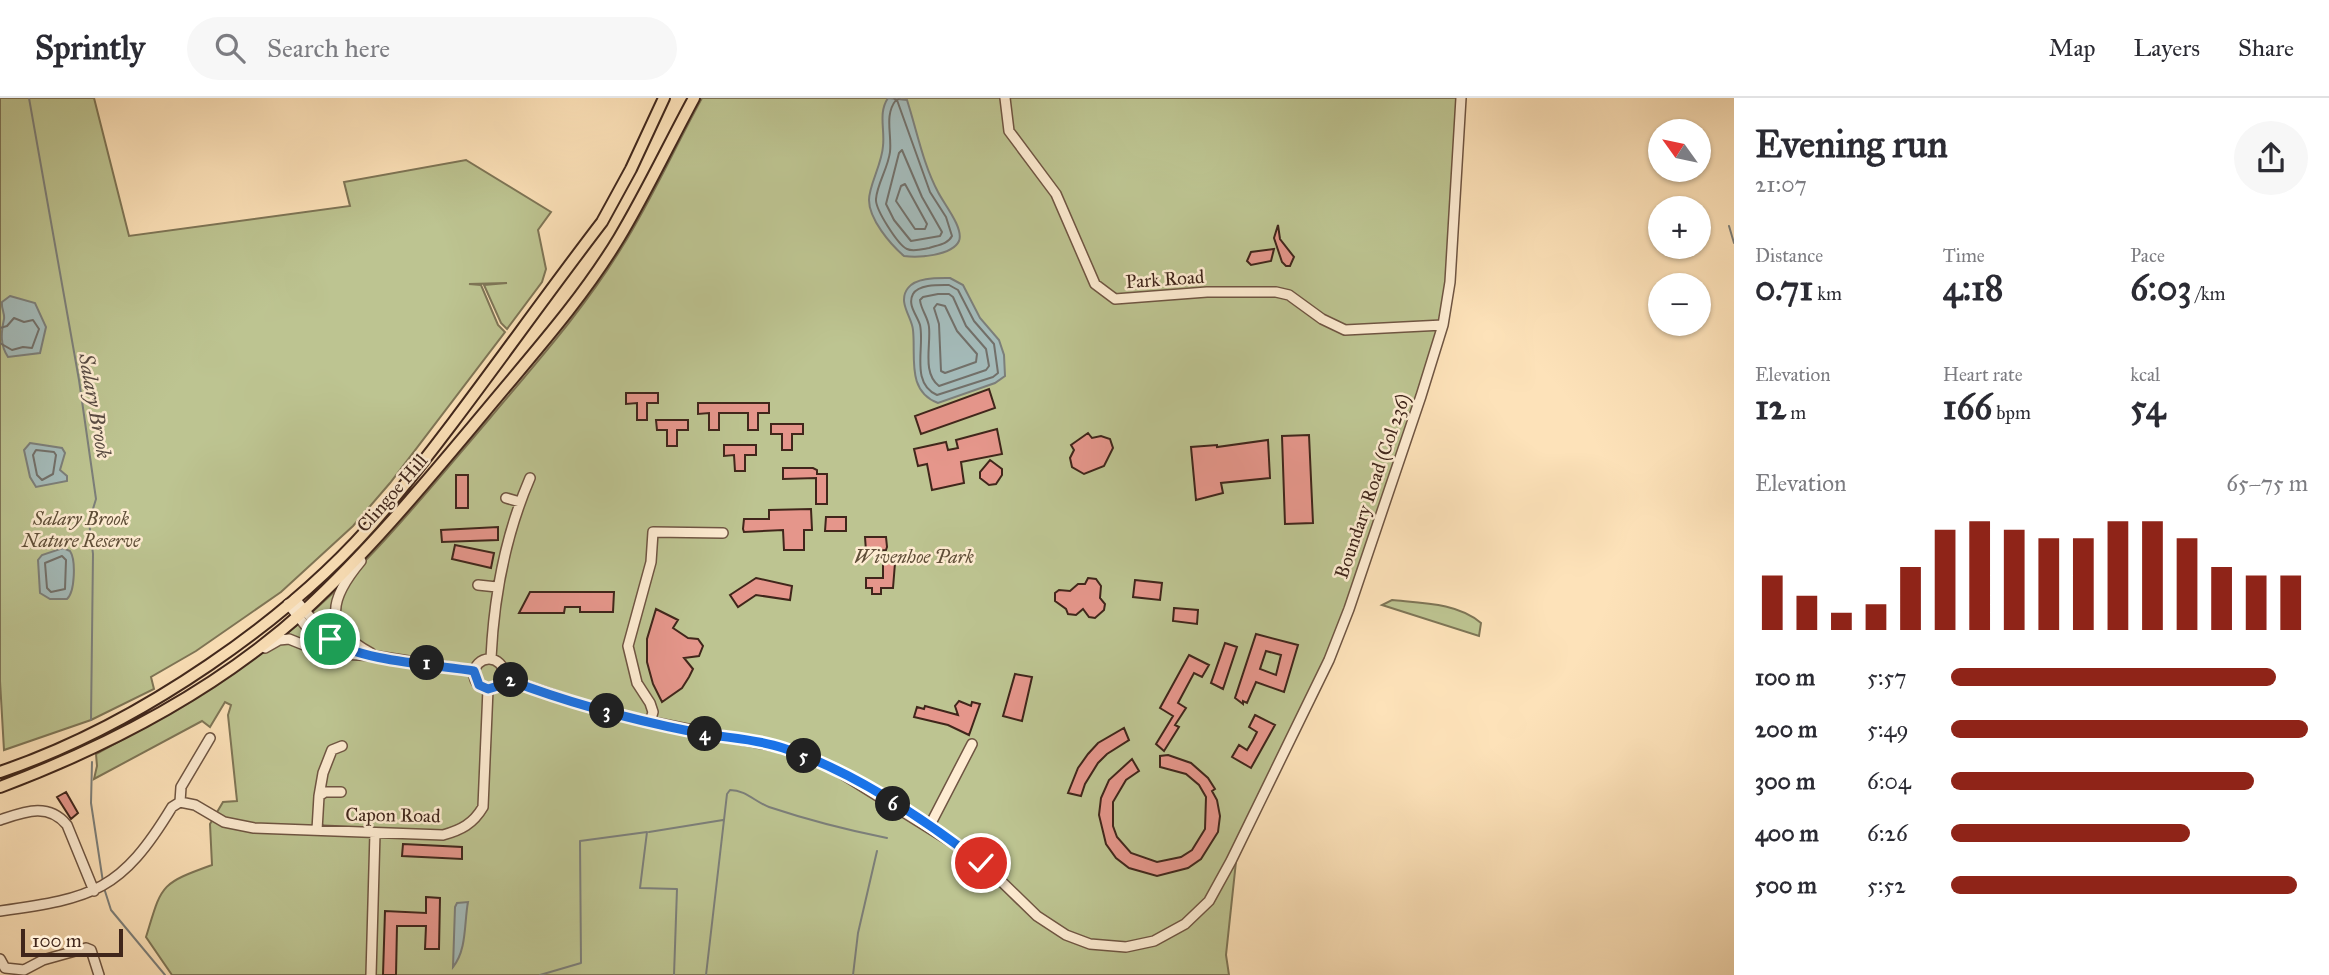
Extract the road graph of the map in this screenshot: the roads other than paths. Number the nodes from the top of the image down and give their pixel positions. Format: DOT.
graph roads {
  1 [pos="664,98"];
  2 [pos="694,98"];
  3 [pos="1005,98"];
  4 [pos="1461,98"];
  5 [pos="1443,325"];
  6 [pos="530,478"];
  7 [pos="506,498"];
  8 [pos="520,502"];
  9 [pos="393,522"];
  10 [pos="723,533"];
  11 [pos="478,584"];
  12 [pos="497,587"];
  13 [pos="291,601"];
  14 [pos="301,613"];
  15 [pos="363,655"];
  16 [pos="350,656"];
  17 [pos="376,656"];
  18 [pos="491,658"];
  19 [pos="232,667"];
  20 [pos="474,671"];
  21 [pos="504,678"];
  22 [pos="488,689"];
  23 [pos="650,722"];
  24 [pos="210,738"];
  25 [pos="972,744"];
  26 [pos="342,746"];
  27 [pos="0,772"];
  28 [pos="0,787"];
  29 [pos="341,792"];
  30 [pos="320,796"];
  31 [pos="180,802"];
  32 [pos="0,820"];
  33 [pos="224,822"];
  34 [pos="929,827"];
  35 [pos="317,830"];
  36 [pos="375,833"];
  37 [pos="222,834"];
  38 [pos="101,887"];
  39 [pos="0,911"];
  40 [pos="2,966"];
  41 [pos="25,973"];
  42 [pos="99,975"];
  43 [pos="371,975"];
  1 -- 13 [label="main road, Clingoe Hill"];
  2 -- 9 [label="main road, Clingoe Hill"];
  3 -- 5 [label="street, Park Road"];
  4 -- 5 [label="street, Boundary Road (Col 236)"];
  5 -- 34 [label="street, Boundary Road (Col 236)"];
  6 -- 8 [label="street"];
  7 -- 8 [label="street"];
  8 -- 12 [label="street"];
  9 -- 14 [label="main road, Clingoe Hill"];
  9 -- 17 [label="street"];
  10 -- 23 [label="street"];
  11 -- 12 [label="street"];
  12 -- 18 [label="street"];
  13 -- 14 [label="street"];
  13 -- 27 [label="main road, Clingoe Hill"];
  14 -- 15 [label="street"];
  14 -- 16 [label="street"];
  14 -- 19 [label="main road, Clingoe Hill"];
  15 -- 16 [label="street"];
  15 -- 17 [label="street"];
  16 -- 19 [label="street"];
  17 -- 20 [label="street"];
  18 -- 20 [label="street"];
  18 -- 21 [label="street"];
  19 -- 28 [label="main road, Clingoe Hill"];
  20 -- 22 [label="street"];
  21 -- 22 [label="street"];
  21 -- 23 [label="street, Boundary Road (Col 236)"];
  22 -- 36 [label="street, Capon Road"];
  23 -- 34 [label="street, Boundary Road (Col 236)"];
  24 -- 31 [label="street"];
  25 -- 34 [label="street"];
  26 -- 30 [label="street"];
  29 -- 30 [label="street"];
  30 -- 35 [label="street"];
  31 -- 33 [label="street, Capon Road"];
  31 -- 38 [label="street"];
  32 -- 38 [label="street"];
  33 -- 35 [label="street, Capon Road"];
  33 -- 37 [label="street"];
  35 -- 36 [label="street, Capon Road"];
  36 -- 43 [label="street"];
  38 -- 39 [label="street"];
  40 -- 41 [label="street"];
  41 -- 42 [label="street"];
}
